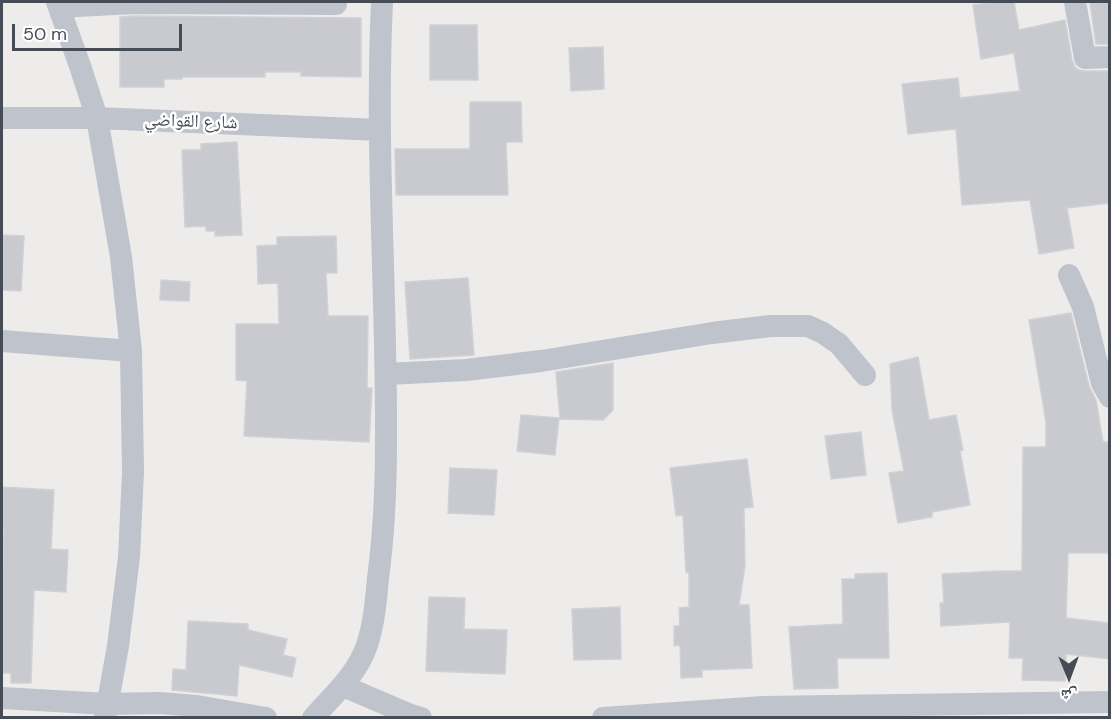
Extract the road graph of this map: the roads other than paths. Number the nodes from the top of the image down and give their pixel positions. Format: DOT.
graph roads {
  1 [pos="382,2"];
  2 [pos="1075,2"];
  3 [pos="58,4"];
  4 [pos="336,4"];
  5 [pos="1110,57"];
  6 [pos="2,118"];
  7 [pos="97,118"];
  8 [pos="380,130"];
  9 [pos="1069,275"];
  10 [pos="2,341"];
  11 [pos="131,351"];
  12 [pos="387,374"];
  13 [pos="865,375"];
  14 [pos="1110,397"];
  15 [pos="343,686"];
  16 [pos="2,698"];
  17 [pos="1110,702"];
  18 [pos="106,710"];
  19 [pos="266,717"];
  20 [pos="313,717"];
  21 [pos="421,717"];
  22 [pos="603,717"];
  1 -- 8 [label="street"];
  2 -- 5 [label="street"];
  3 -- 4 [label="street"];
  3 -- 7 [label="street"];
  6 -- 7 [label="street, شارع القواضي"];
  7 -- 8 [label="street, شارع القواضي"];
  7 -- 11 [label="street"];
  8 -- 12 [label="street"];
  9 -- 14 [label="street"];
  10 -- 11 [label="street"];
  11 -- 18 [label="street"];
  12 -- 13 [label="street"];
  12 -- 15 [label="street"];
  15 -- 20 [label="street"];
  15 -- 21 [label="street"];
  16 -- 18 [label="street"];
  17 -- 22 [label="street"];
  18 -- 19 [label="street"];
}
